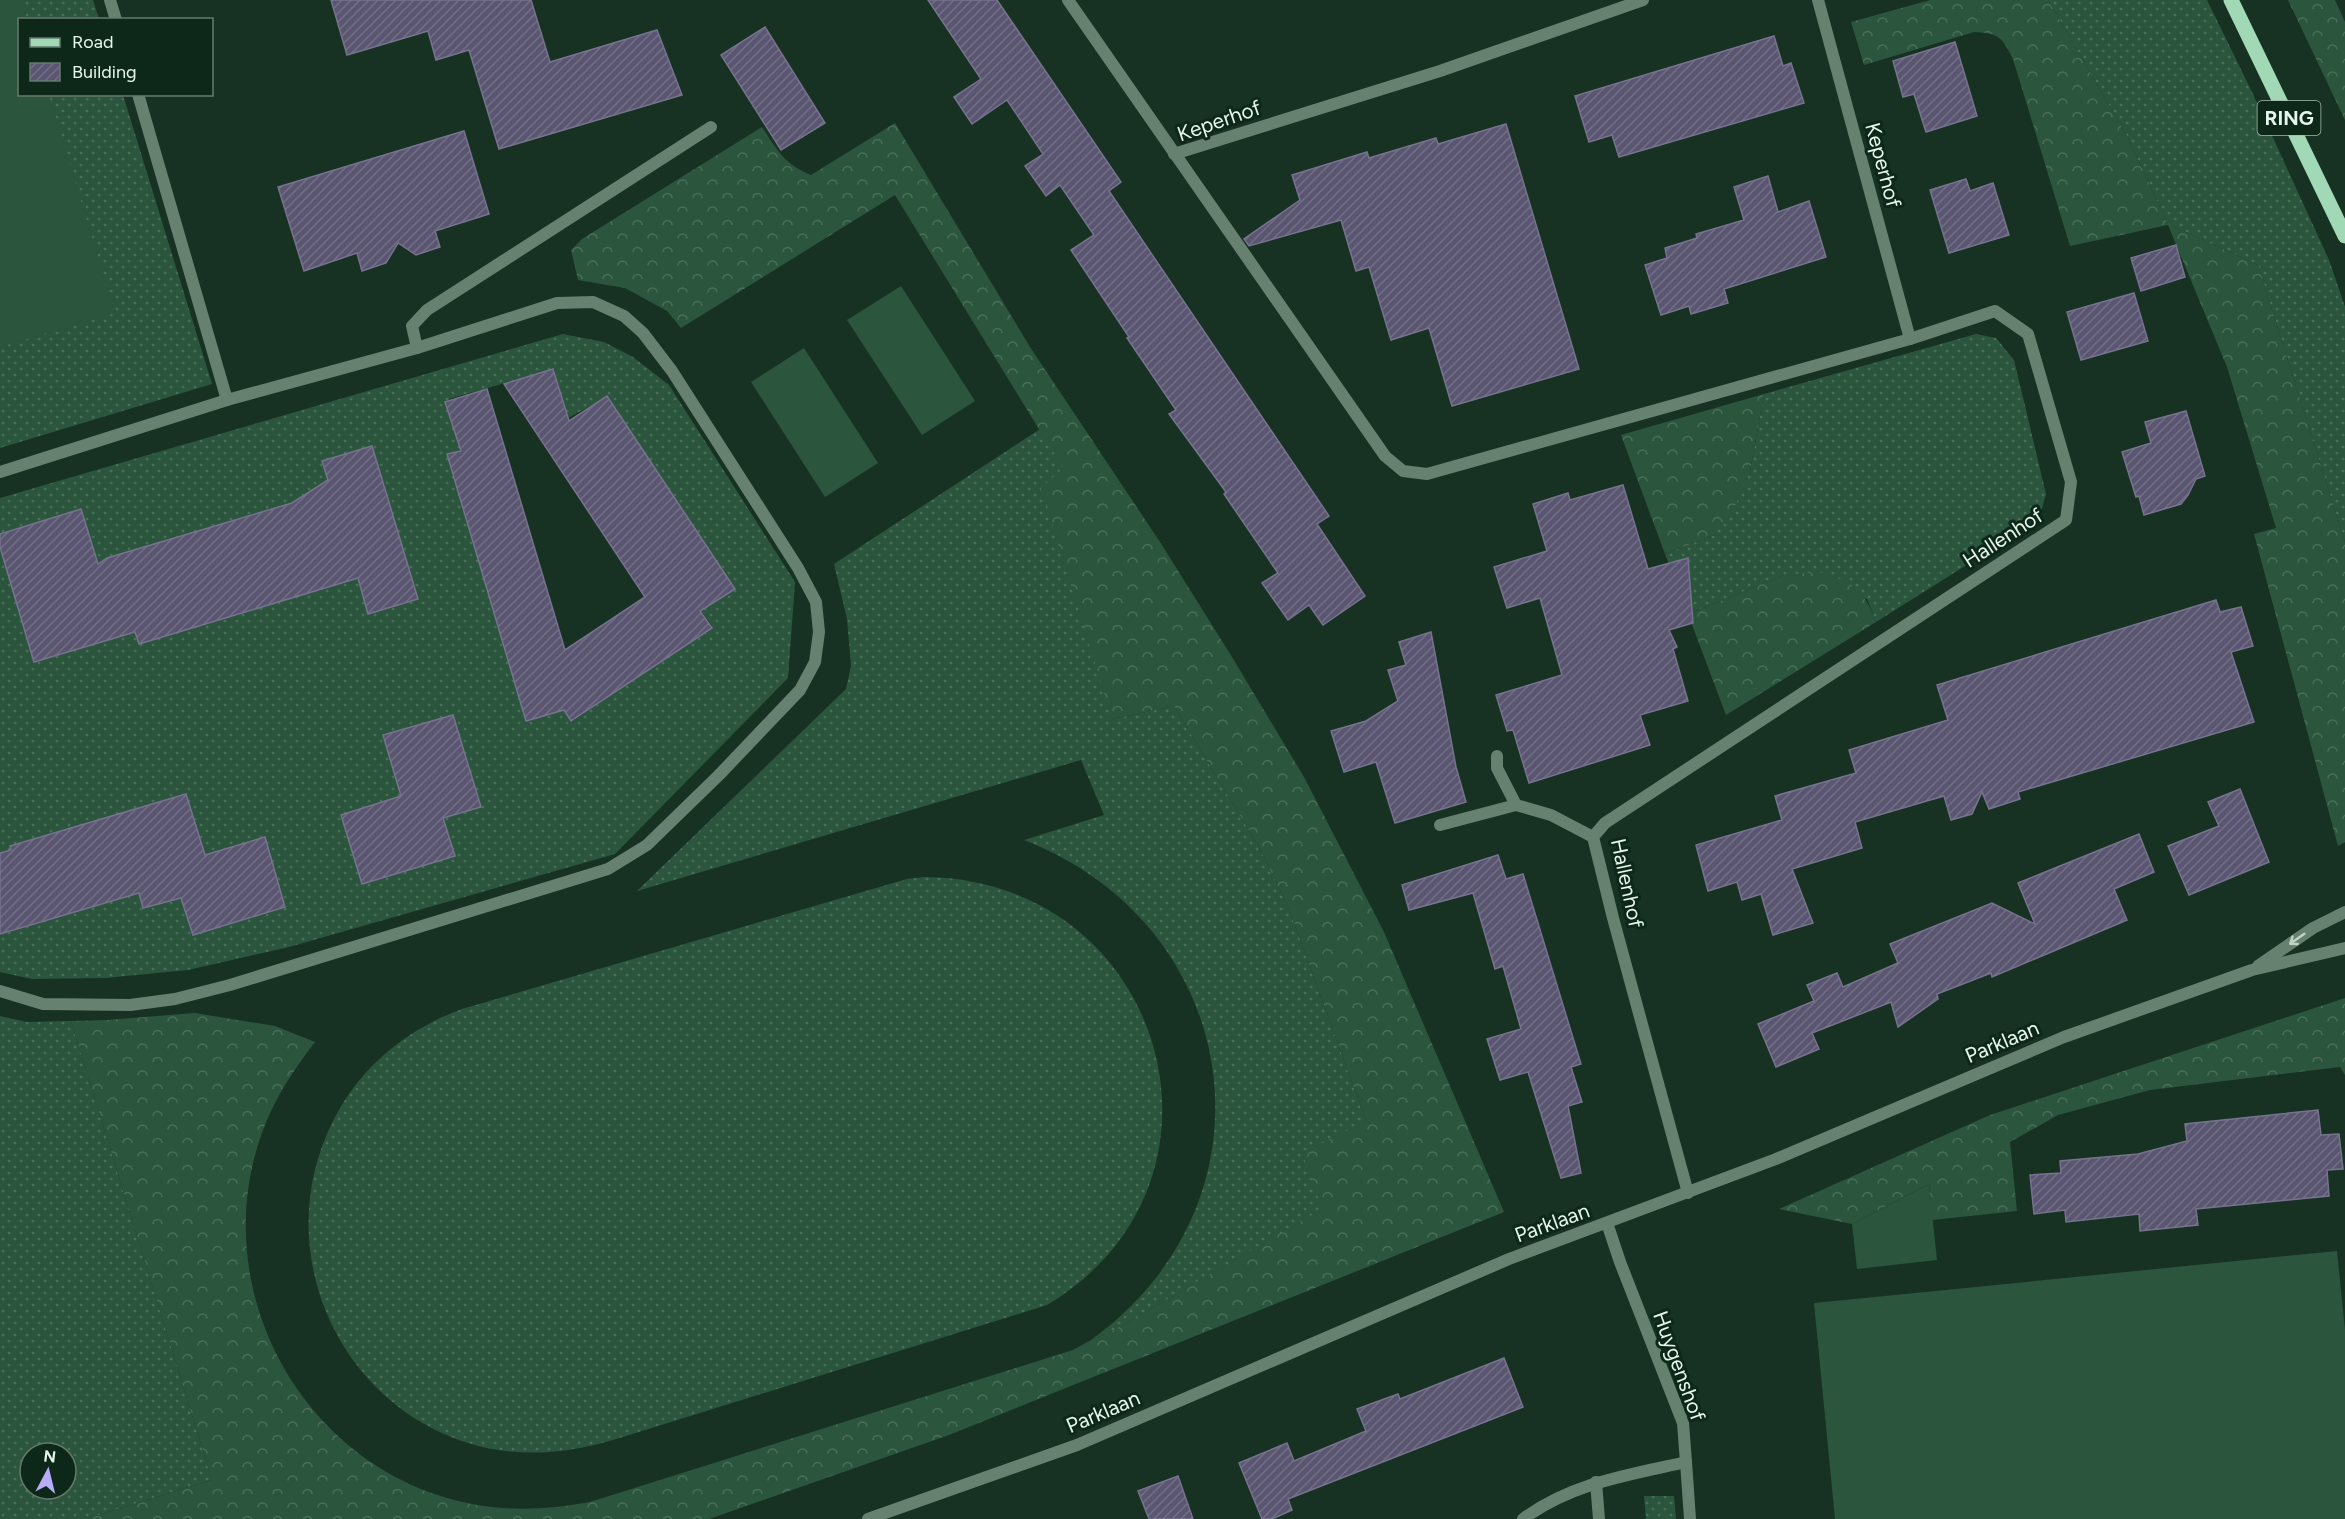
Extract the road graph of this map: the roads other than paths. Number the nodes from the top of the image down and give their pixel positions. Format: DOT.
graph roads {
  1 [pos="110,0"];
  2 [pos="1068,0"];
  3 [pos="1643,0"];
  4 [pos="1818,0"];
  5 [pos="2231,0"];
  6 [pos="115,18"];
  7 [pos="139,96"];
  8 [pos="711,127"];
  9 [pos="1174,154"];
  10 [pos="2345,236"];
  11 [pos="1910,339"];
  12 [pos="417,348"];
  13 [pos="227,400"];
  14 [pos="1403,471"];
  15 [pos="0,472"];
  16 [pos="1497,756"];
  17 [pos="1516,805"];
  18 [pos="1440,825"];
  19 [pos="1593,837"];
  20 [pos="2345,912"];
  21 [pos="2345,948"];
  22 [pos="2252,970"];
  23 [pos="0,991"];
  24 [pos="1688,1193"];
  25 [pos="1607,1223"];
  26 [pos="1686,1462"];
  27 [pos="1596,1482"];
  28 [pos="868,1519"];
  29 [pos="1523,1519"];
  30 [pos="1599,1519"];
  31 [pos="1690,1519"];
  1 -- 6 [label="street"];
  2 -- 9 [label="street"];
  3 -- 9 [label="street, Keperhof"];
  4 -- 11 [label="street, Keperhof"];
  5 -- 10 [label="main road, RING"];
  7 -- 13 [label="street"];
  8 -- 12 [label="street"];
  9 -- 14 [label="street, Keperhof"];
  11 -- 14 [label="street, Hallenhof"];
  11 -- 19 [label="street, Hallenhof"];
  12 -- 13 [label="street"];
  12 -- 23 [label="street"];
  13 -- 15 [label="street"];
  16 -- 17 [label="street"];
  17 -- 18 [label="street"];
  17 -- 19 [label="street"];
  19 -- 24 [label="street, Hallenhof"];
  20 -- 22 [label="street, Parklaan, one-way"];
  21 -- 22 [label="street, Parklaan"];
  22 -- 24 [label="street, Parklaan"];
  24 -- 25 [label="street, Parklaan"];
  25 -- 26 [label="street, Huygenshof"];
  25 -- 28 [label="street, Parklaan"];
  26 -- 27 [label="street"];
  26 -- 31 [label="street, Huygenshof"];
  27 -- 29 [label="street"];
  27 -- 30 [label="street"];
}
